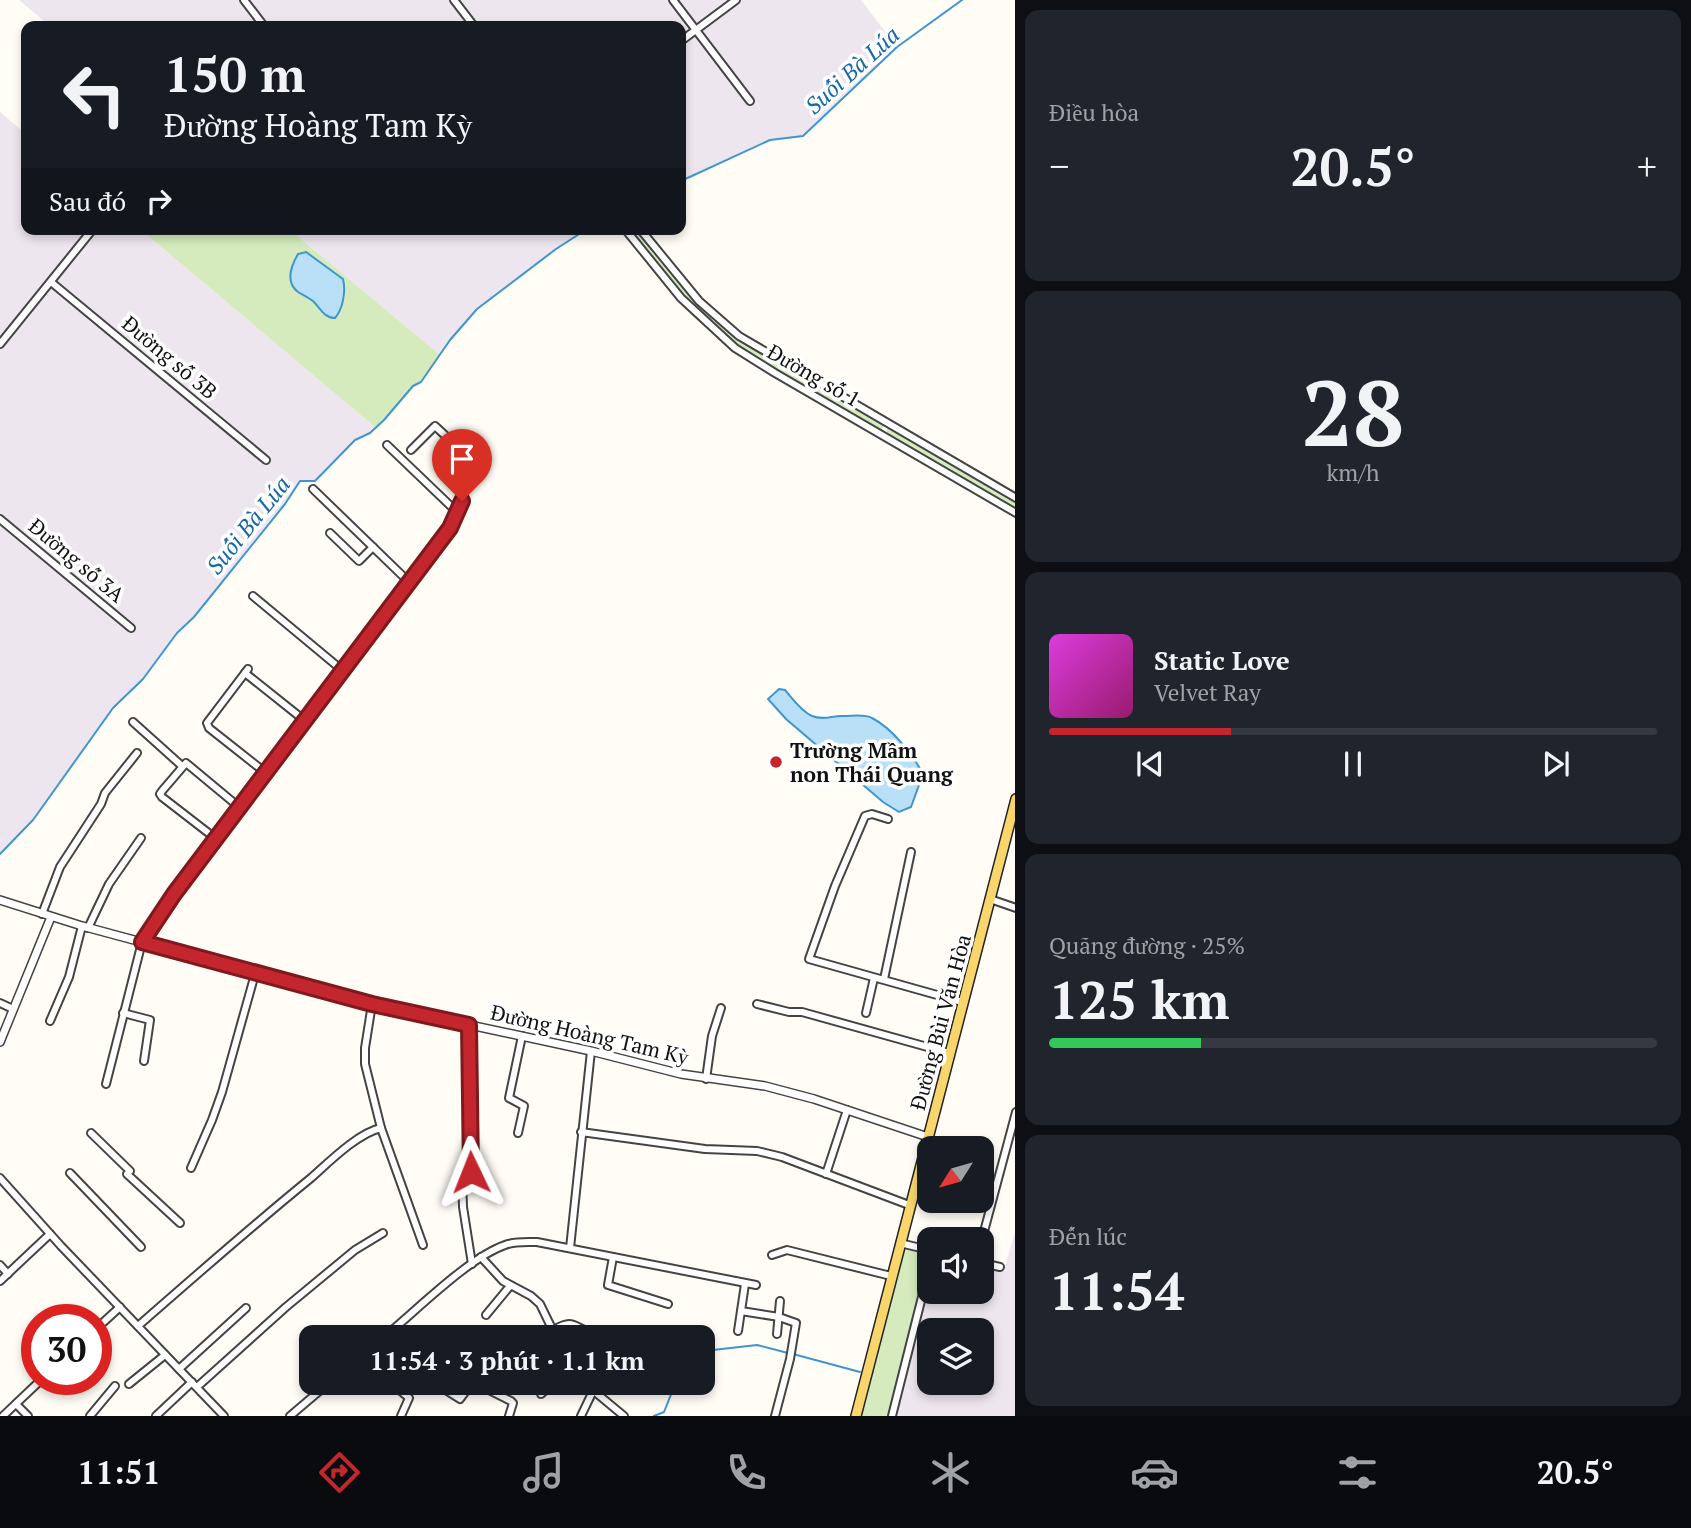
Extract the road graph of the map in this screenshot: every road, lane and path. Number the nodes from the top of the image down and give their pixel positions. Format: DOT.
graph roads {
  1 [pos="244,0"];
  2 [pos="454,0"];
  3 [pos="673,0"];
  4 [pos="736,0"];
  5 [pos="260,21"];
  6 [pos="470,21"];
  7 [pos="696,30"];
  8 [pos="686,37"];
  9 [pos="750,101"];
  10 [pos="88,235"];
  11 [pos="630,235"];
  12 [pos="645,235"];
  13 [pos="51,282"];
  14 [pos="716,318"];
  15 [pos="709,326"];
  16 [pos="0,344"];
  17 [pos="887,424"];
  18 [pos="883,436"];
  19 [pos="387,445"];
  20 [pos="411,450"];
  21 [pos="266,460"];
  22 [pos="313,489"];
  23 [pos="1015,497"];
  24 [pos="1015,512"];
  25 [pos="458,513"];
  26 [pos="0,519"];
  27 [pos="330,533"];
  28 [pos="373,547"];
  29 [pos="409,582"];
  30 [pos="253,596"];
  31 [pos="131,628"];
  32 [pos="342,670"];
  33 [pos="304,720"];
  34 [pos="132,722"];
  35 [pos="137,753"];
  36 [pos="182,766"];
  37 [pos="266,773"];
  38 [pos="1015,803"];
  39 [pos="239,807"];
  40 [pos="888,819"];
  41 [pos="141,838"];
  42 [pos="215,838"];
  43 [pos="911,852"];
  44 [pos="990,899"];
  45 [pos="0,900"];
  46 [pos="1015,908"];
  47 [pos="42,914"];
  48 [pos="51,917"];
  49 [pos="85,927"];
  50 [pos="142,942"];
  51 [pos="254,974"];
  52 [pos="874,978"];
  53 [pos="884,979"];
  54 [pos="962,1002"];
  55 [pos="0,1003"];
  56 [pos="372,1004"];
  57 [pos="757,1004"];
  58 [pos="721,1008"];
  59 [pos="13,1009"];
  60 [pos="122,1013"];
  61 [pos="866,1013"];
  62 [pos="50,1021"];
  63 [pos="469,1025"];
  64 [pos="522,1036"];
  65 [pos="0,1042"];
  66 [pos="592,1051"];
  67 [pos="949,1052"];
  68 [pos="144,1060"];
  69 [pos="706,1079"];
  70 [pos="106,1084"];
  71 [pos="847,1110"];
  72 [pos="1015,1116"];
  73 [pos="381,1128"];
  74 [pos="581,1132"];
  75 [pos="91,1133"];
  76 [pos="518,1133"];
  77 [pos="922,1136"];
  78 [pos="928,1136"];
  79 [pos="191,1168"];
  80 [pos="471,1172"];
  81 [pos="70,1173"];
  82 [pos="826,1174"];
  83 [pos="917,1177"];
  84 [pos="462,1178"];
  85 [pos="1,1179"];
  86 [pos="909,1205"];
  87 [pos="180,1223"];
  88 [pos="985,1227"];
  89 [pos="383,1233"];
  90 [pos="50,1234"];
  91 [pos="900,1243"];
  92 [pos="424,1245"];
  93 [pos="141,1247"];
  94 [pos="917,1247"];
  95 [pos="570,1248"];
  96 [pos="772,1255"];
  97 [pos="481,1257"];
  98 [pos="613,1257"];
  99 [pos="472,1264"];
  100 [pos="0,1265"];
  101 [pos="994,1266"];
  102 [pos="1000,1267"];
  103 [pos="8,1274"];
  104 [pos="891,1276"];
  105 [pos="0,1282"];
  106 [pos="745,1284"];
  107 [pos="756,1285"];
  108 [pos="510,1286"];
  109 [pos="780,1301"];
  110 [pos="668,1304"];
  111 [pos="920,1304"];
  112 [pos="120,1307"];
  113 [pos="246,1308"];
  114 [pos="741,1311"];
  115 [pos="112,1314"];
  116 [pos="486,1315"];
  117 [pos="779,1317"];
  118 [pos="398,1325"];
  119 [pos="551,1325"];
  120 [pos="138,1326"];
  121 [pos="738,1331"];
  122 [pos="777,1334"];
  123 [pos="165,1354"];
  124 [pos="179,1369"];
  125 [pos="129,1384"];
  126 [pos="194,1385"];
  127 [pos="115,1386"];
  128 [pos="26,1395"];
  129 [pos="315,1395"];
  130 [pos="405,1395"];
  131 [pos="499,1395"];
  132 [pos="591,1395"];
  133 [pos="598,1395"];
  134 [pos="16,1404"];
  135 [pos="3,1416"];
  136 [pos="27,1416"];
  137 [pos="90,1416"];
  138 [pos="156,1416"];
  139 [pos="225,1416"];
  140 [pos="290,1416"];
  141 [pos="401,1416"];
  142 [pos="509,1416"];
  143 [pos="581,1416"];
  144 [pos="624,1416"];
  145 [pos="775,1416"];
  146 [pos="856,1416"];
  147 [pos="892,1416"];
  1 -- 5 [label="street"];
  2 -- 6 [label="street"];
  3 -- 7 [label="street"];
  4 -- 7 [label="street"];
  7 -- 8 [label="street"];
  7 -- 9 [label="street"];
  10 -- 13 [label="street"];
  11 -- 15 [label="street, Đường số 1"];
  12 -- 14 [label="street, Đường số 1"];
  13 -- 16 [label="street"];
  13 -- 21 [label="street, Đường số 3B"];
  14 -- 15 [label="street"];
  14 -- 17 [label="street, Đường số 1"];
  15 -- 18 [label="street, Đường số 1"];
  17 -- 18 [label="street"];
  17 -- 23 [label="street, Đường số 1"];
  18 -- 24 [label="street, Đường số 1"];
  19 -- 25 [label="street"];
  20 -- 25 [label="street"];
  22 -- 28 [label="street"];
  25 -- 29 [label="street"];
  26 -- 31 [label="street, Đường số 3A"];
  27 -- 28 [label="street"];
  28 -- 29 [label="street"];
  29 -- 32 [label="street"];
  30 -- 32 [label="street"];
  32 -- 33 [label="street"];
  33 -- 37 [label="street"];
  33 -- 37 [label="street"];
  34 -- 36 [label="street"];
  35 -- 47 [label="street"];
  36 -- 39 [label="street"];
  36 -- 42 [label="street"];
  37 -- 39 [label="street"];
  38 -- 44 [label="main road, Đường Bùi Văn Hòa"];
  39 -- 42 [label="street"];
  40 -- 52 [label="street"];
  41 -- 49 [label="street"];
  42 -- 50 [label="street"];
  43 -- 53 [label="street"];
  44 -- 46 [label="street"];
  44 -- 54 [label="main road, Đường Bùi Văn Hòa"];
  45 -- 47 [label="street, Đường Hoàng Tam Kỳ"];
  47 -- 48 [label="street, Đường Hoàng Tam Kỳ"];
  48 -- 49 [label="street, Đường Hoàng Tam Kỳ"];
  48 -- 59 [label="street"];
  49 -- 50 [label="street, Đường Hoàng Tam Kỳ"];
  49 -- 62 [label="street"];
  50 -- 51 [label="street, Đường Hoàng Tam Kỳ"];
  50 -- 60 [label="street"];
  51 -- 56 [label="street, Đường Hoàng Tam Kỳ"];
  51 -- 79 [label="street"];
  52 -- 53 [label="street"];
  52 -- 61 [label="street"];
  53 -- 54 [label="street"];
  54 -- 67 [label="main road, Đường Bùi Văn Hòa"];
  55 -- 59 [label="street"];
  56 -- 63 [label="street, Đường Hoàng Tam Kỳ"];
  56 -- 73 [label="street"];
  57 -- 67 [label="street"];
  58 -- 69 [label="street"];
  59 -- 65 [label="street"];
  60 -- 68 [label="street"];
  60 -- 70 [label="street"];
  63 -- 64 [label="street, Đường Hoàng Tam Kỳ"];
  63 -- 80 [label="street"];
  64 -- 66 [label="street, Đường Hoàng Tam Kỳ"];
  64 -- 76 [label="street"];
  66 -- 69 [label="street, Đường Hoàng Tam Kỳ"];
  66 -- 74 [label="street"];
  67 -- 78 [label="main road, Đường Bùi Văn Hòa"];
  69 -- 71 [label="street, Đường Hoàng Tam Kỳ"];
  71 -- 77 [label="street, Đường Hoàng Tam Kỳ"];
  71 -- 82 [label="street"];
  72 -- 88 [label="street"];
  73 -- 92 [label="street"];
  73 -- 120 [label="street"];
  74 -- 82 [label="street"];
  74 -- 95 [label="street"];
  75 -- 87 [label="street"];
  81 -- 93 [label="street"];
  82 -- 86 [label="street"];
  83 -- 86 [label="main road, Đường Bùi Văn Hòa"];
  84 -- 99 [label="street"];
  85 -- 90 [label="street"];
  86 -- 91 [label="main road, Đường Bùi Văn Hòa"];
  89 -- 126 [label="street"];
  90 -- 103 [label="street"];
  90 -- 112 [label="street"];
  91 -- 94 [label="street"];
  91 -- 104 [label="main road, Đường Bùi Văn Hòa"];
  95 -- 97 [label="street"];
  95 -- 98 [label="street"];
  96 -- 104 [label="street"];
  97 -- 99 [label="street"];
  97 -- 108 [label="street"];
  98 -- 106 [label="street"];
  98 -- 110 [label="street"];
  99 -- 118 [label="street"];
  100 -- 103 [label="street"];
  101 -- 102 [label="street"];
  103 -- 105 [label="street"];
  104 -- 146 [label="main road, Đường Bùi Văn Hòa"];
  106 -- 107 [label="street"];
  106 -- 114 [label="street"];
  108 -- 116 [label="street"];
  108 -- 119 [label="street"];
  109 -- 117 [label="street"];
  111 -- 147 [label="street"];
  112 -- 115 [label="street"];
  112 -- 120 [label="street"];
  113 -- 124 [label="street"];
  114 -- 117 [label="street"];
  114 -- 121 [label="street"];
  117 -- 122 [label="street"];
  117 -- 145 [label="street"];
  120 -- 123 [label="street"];
  123 -- 124 [label="street"];
  123 -- 125 [label="street"];
  124 -- 126 [label="street"];
  126 -- 138 [label="street"];
  126 -- 139 [label="street"];
  127 -- 137 [label="street"];
  128 -- 134 [label="street"];
  129 -- 140 [label="street"];
  130 -- 141 [label="street"];
  131 -- 142 [label="street"];
  132 -- 143 [label="street"];
  133 -- 144 [label="street"];
  134 -- 135 [label="street"];
  134 -- 136 [label="street"];
}
